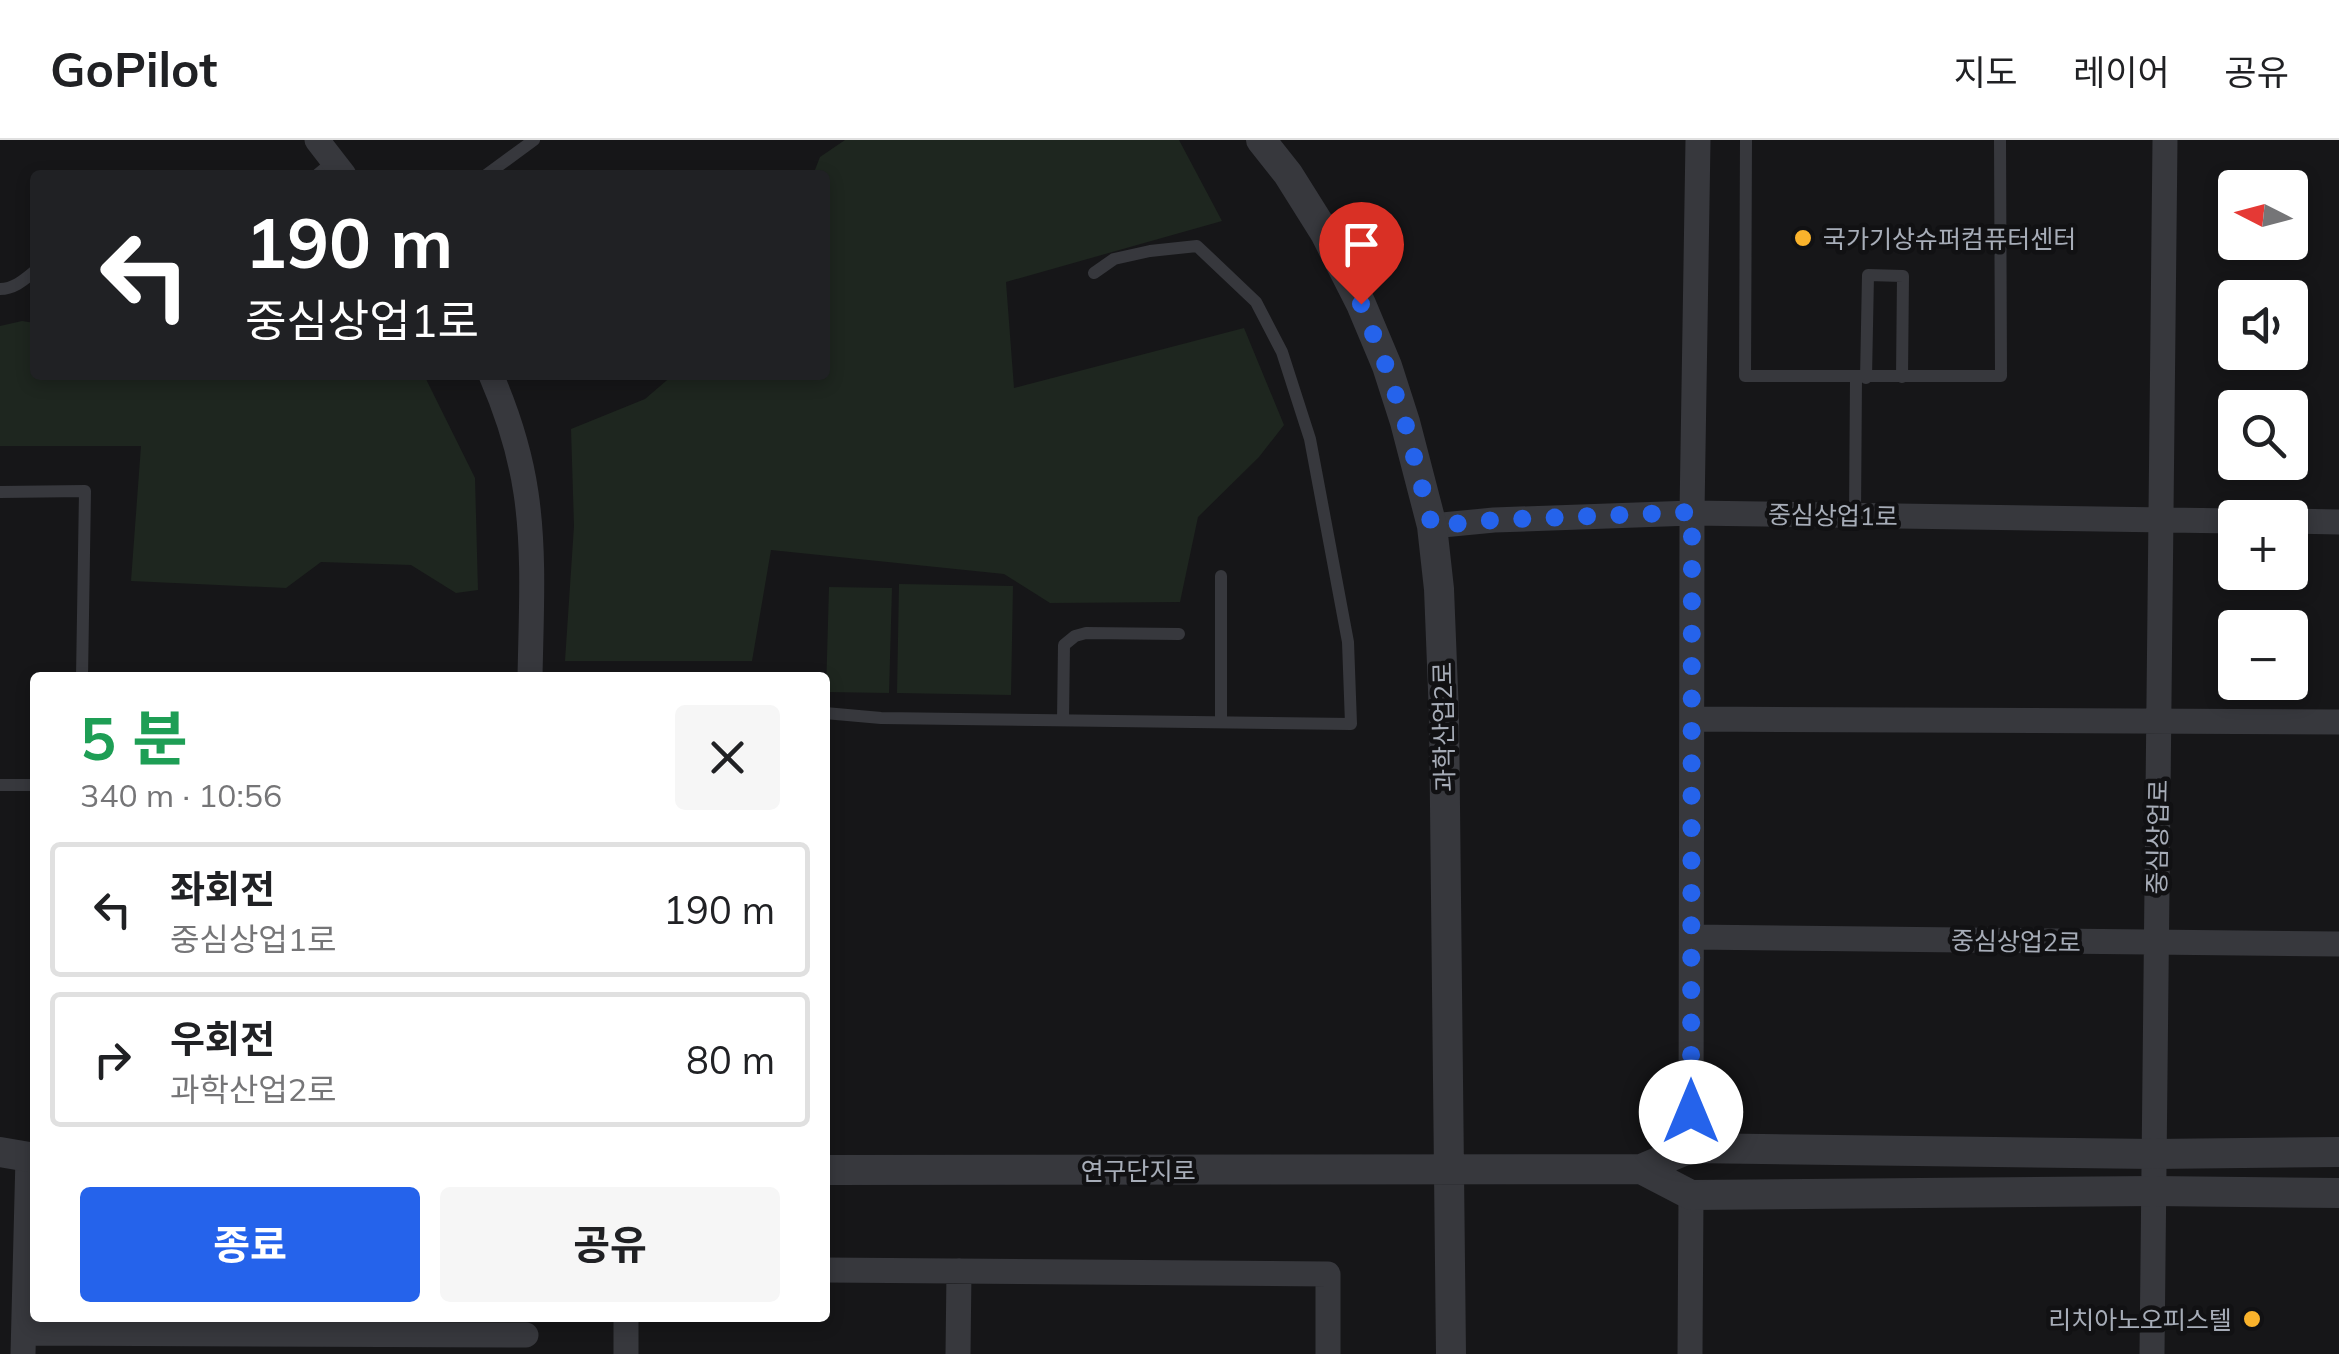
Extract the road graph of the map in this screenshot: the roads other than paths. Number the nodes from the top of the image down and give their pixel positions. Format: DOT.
graph roads {
  1 [pos="317,140"];
  2 [pos="534,140"];
  3 [pos="1261,140"];
  4 [pos="1698,140"];
  5 [pos="1746,140"];
  6 [pos="2000,140"];
  7 [pos="2165,140"];
  8 [pos="331,170"];
  9 [pos="493,170"];
  10 [pos="1094,273"];
  11 [pos="30,276"];
  12 [pos="0,290"];
  13 [pos="1902,377"];
  14 [pos="1861,378"];
  15 [pos="493,380"];
  16 [pos="0,492"];
  17 [pos="1692,512"];
  18 [pos="1855,515"];
  19 [pos="2160,520"];
  20 [pos="2218,520"];
  21 [pos="2308,521"];
  22 [pos="2339,522"];
  23 [pos="1432,526"];
  24 [pos="1221,576"];
  25 [pos="1179,634"];
  26 [pos="82,672"];
  27 [pos="530,672"];
  28 [pos="830,713"];
  29 [pos="1693,718"];
  30 [pos="1063,720"];
  31 [pos="2158,721"];
  32 [pos="1222,722"];
  33 [pos="2339,722"];
  34 [pos="0,785"];
  35 [pos="30,785"];
  36 [pos="1692,937"];
  37 [pos="2156,942"];
  38 [pos="2339,944"];
  39 [pos="1690,1148"];
  40 [pos="2339,1152"];
  41 [pos="2154,1154"];
  42 [pos="21,1156"];
  43 [pos="1450,1168"];
  44 [pos="1641,1169"];
  45 [pos="830,1170"];
  46 [pos="2153,1191"];
  47 [pos="2339,1193"];
  48 [pos="1690,1195"];
  49 [pos="830,1270"];
  50 [pos="958,1270"];
  51 [pos="626,1322"];
  52 [pos="525,1336"];
  53 [pos="24,1343"];
  54 [pos="626,1354"];
  55 [pos="958,1354"];
  56 [pos="1328,1354"];
  57 [pos="1451,1354"];
  58 [pos="1690,1354"];
  59 [pos="2152,1354"];
  1 -- 8 [label="street"];
  2 -- 9 [label="lane"];
  3 -- 23 [label="street, 과학산업2로"];
  4 -- 17 [label="street"];
  5 -- 14 [label="lane"];
  6 -- 13 [label="lane"];
  7 -- 19 [label="street, 중심상업로"];
  10 -- 32 [label="lane"];
  11 -- 12 [label="lane"];
  13 -- 14 [label="lane"];
  13 -- 14 [label="lane"];
  14 -- 18 [label="lane"];
  15 -- 27 [label="street"];
  16 -- 26 [label="lane"];
  17 -- 18 [label="street, 중심상업1로"];
  17 -- 23 [label="street, 중심상업1로"];
  17 -- 29 [label="street"];
  18 -- 19 [label="street, 중심상업1로"];
  19 -- 20 [label="street, 중심상업1로"];
  19 -- 31 [label="street, 중심상업로"];
  21 -- 22 [label="street"];
  23 -- 43 [label="street, 과학산업2로"];
  24 -- 32 [label="lane"];
  25 -- 30 [label="lane"];
  28 -- 30 [label="lane"];
  29 -- 31 [label="street"];
  29 -- 36 [label="street"];
  30 -- 32 [label="lane"];
  31 -- 33 [label="street"];
  31 -- 37 [label="street, 중심상업로"];
  34 -- 35 [label="lane"];
  36 -- 37 [label="street, 중심상업2로"];
  36 -- 39 [label="street"];
  37 -- 38 [label="street, 중심상업2로"];
  37 -- 41 [label="street, 중심상업로"];
  39 -- 41 [label="street"];
  39 -- 44 [label="street"];
  40 -- 41 [label="street"];
  41 -- 46 [label="street, 중심상업로"];
  42 -- 53 [label="street"];
  43 -- 44 [label="street"];
  43 -- 45 [label="street, 연구단지로"];
  43 -- 57 [label="street, 과학산업2로"];
  44 -- 48 [label="street"];
  46 -- 47 [label="street"];
  46 -- 48 [label="street"];
  46 -- 59 [label="street, 중심상업로"];
  48 -- 58 [label="street"];
  49 -- 50 [label="street"];
  50 -- 55 [label="street"];
  50 -- 56 [label="street"];
  51 -- 54 [label="street"];
  52 -- 53 [label="street"];
}
